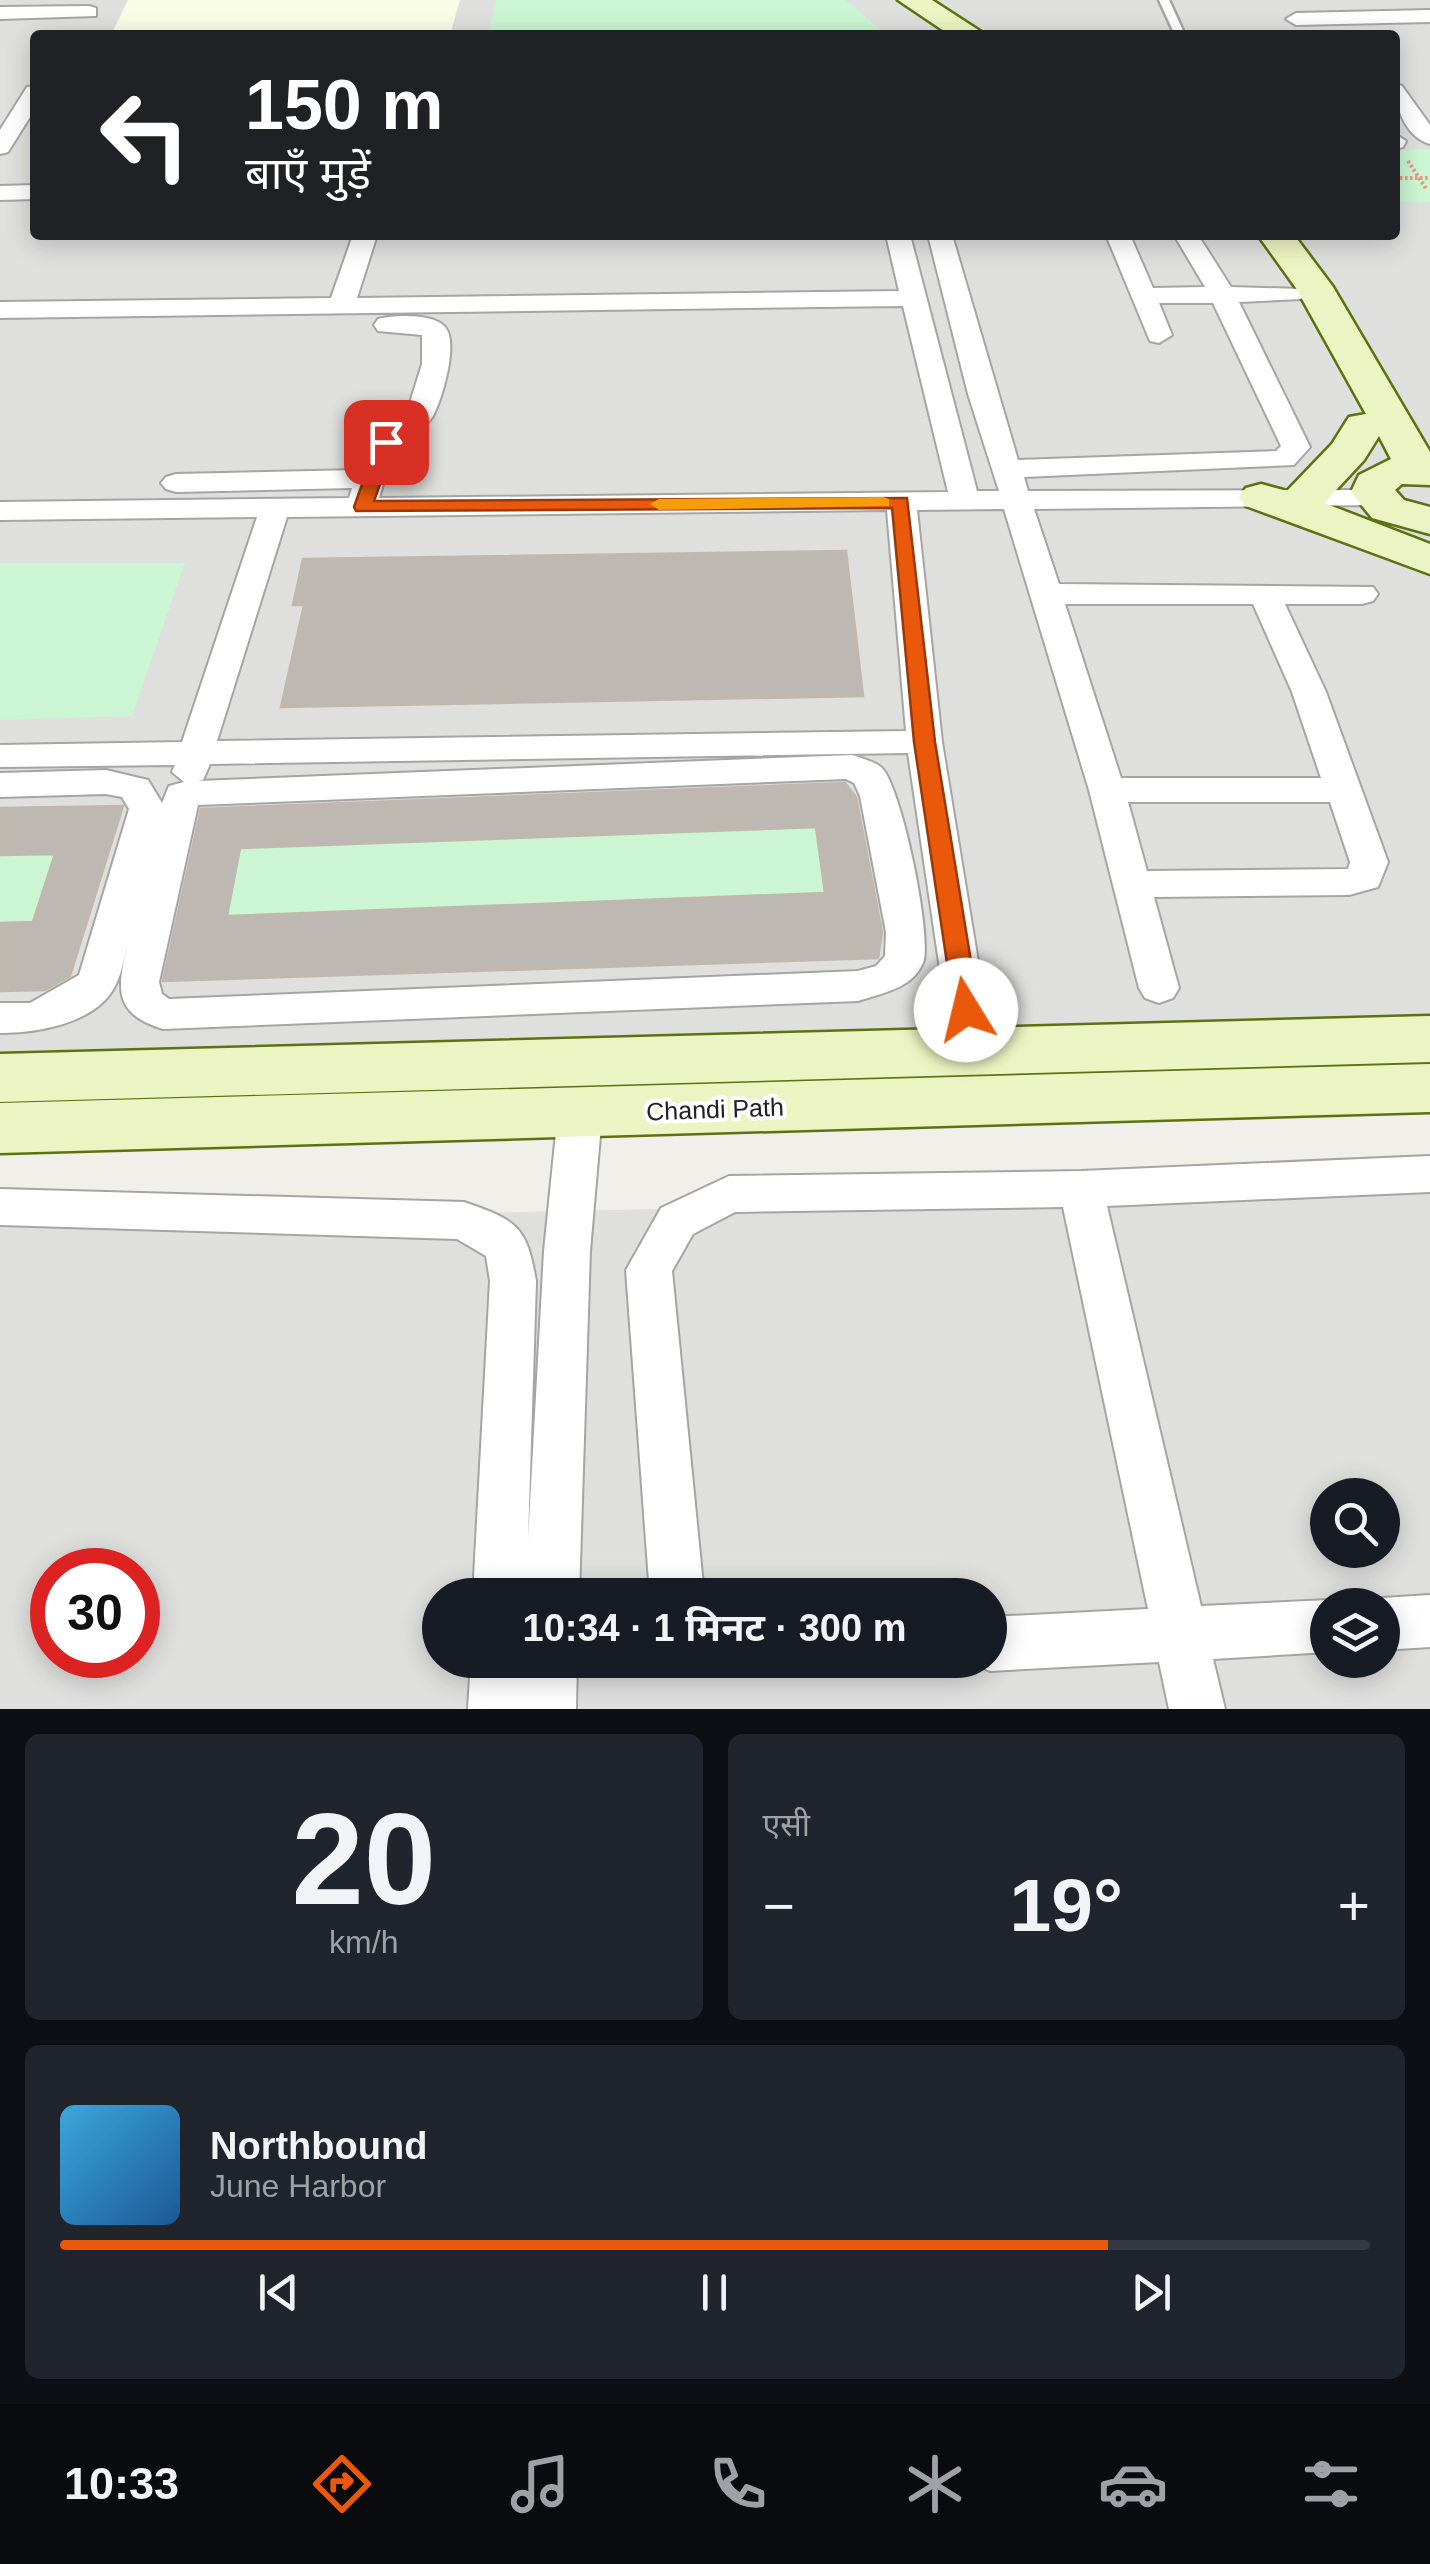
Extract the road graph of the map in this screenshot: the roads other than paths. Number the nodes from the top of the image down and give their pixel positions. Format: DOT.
graph roads {
  1 [pos="0,0"];
  2 [pos="12,0"];
  3 [pos="892,0"];
  4 [pos="912,0"];
  5 [pos="1164,0"];
  6 [pos="1284,0"];
  7 [pos="1320,0"];
  8 [pos="93,6"];
  9 [pos="1430,8"];
  10 [pos="0,14"];
  11 [pos="1430,16"];
  12 [pos="1303,27"];
  13 [pos="76,30"];
  14 [pos="941,30"];
  15 [pos="963,30"];
  16 [pos="1178,30"];
  17 [pos="1400,30"];
  18 [pos="1430,30"];
  19 [pos="30,96"];
  20 [pos="1400,96"];
  21 [pos="30,99"];
  22 [pos="0,100"];
  23 [pos="1430,101"];
  24 [pos="1430,137"];
  25 [pos="0,147"];
  26 [pos="30,192"];
  27 [pos="0,193"];
  28 [pos="363,240"];
  29 [pos="899,240"];
  30 [pos="941,240"];
  31 [pos="1120,240"];
  32 [pos="1189,240"];
  33 [pos="1257,240"];
  34 [pos="1280,240"];
  35 [pos="1222,294"];
  36 [pos="1292,294"];
  37 [pos="1143,296"];
  38 [pos="914,298"];
  39 [pos="342,306"];
  40 [pos="0,310"];
  41 [pos="0,330"];
  42 [pos="1159,334"];
  43 [pos="1376,421"];
  44 [pos="1409,470"];
  45 [pos="1012,484"];
  46 [pos="0,487"];
  47 [pos="366,493"];
  48 [pos="1306,496"];
  49 [pos="1260,497"];
  50 [pos="901,502"];
  51 [pos="965,502"];
  52 [pos="275,508"];
  53 [pos="0,511"];
  54 [pos="1427,536"];
  55 [pos="1046,594"];
  56 [pos="1265,594"];
  57 [pos="1362,594"];
  58 [pos="924,742"];
  59 [pos="196,752"];
  60 [pos="0,756"];
  61 [pos="111,768"];
  62 [pos="0,785"];
  63 [pos="1107,790"];
  64 [pos="1343,790"];
  65 [pos="182,794"];
  66 [pos="1133,884"];
  67 [pos="1158,988"];
  68 [pos="966,1010"];
  69 [pos="0,1018"];
  70 [pos="1430,1039"];
  71 [pos="0,1078"];
  72 [pos="1430,1088"];
  73 [pos="580,1113"];
  74 [pos="0,1128"];
  75 [pos="1430,1174"];
  76 [pos="1081,1188"];
  77 [pos="1,1209"];
  78 [pos="501,1578"];
  79 [pos="553,1578"];
  80 [pos="676,1578"];
  81 [pos="1430,1621"];
  82 [pos="1400,1623"];
  83 [pos="1310,1627"];
  84 [pos="1180,1634"];
  85 [pos="1007,1643"];
  86 [pos="497,1678"];
  87 [pos="549,1678"];
  88 [pos="496,1709"];
  89 [pos="548,1709"];
  90 [pos="1197,1709"];
  1 -- 2 [label="street"];
  3 -- 14 [label="main road"];
  4 -- 15 [label="main road"];
  5 -- 16 [label="lane"];
  6 -- 12 [label="street"];
  7 -- 9 [label="street"];
  8 -- 10 [label="street"];
  8 -- 13 [label="street"];
  11 -- 12 [label="street"];
  17 -- 18 [label="street"];
  19 -- 22 [label="street"];
  20 -- 23 [label="street"];
  20 -- 24 [label="street"];
  21 -- 25 [label="street"];
  26 -- 27 [label="street"];
  28 -- 39 [label="street"];
  29 -- 38 [label="street"];
  30 -- 45 [label="street"];
  31 -- 37 [label="street"];
  32 -- 35 [label="street"];
  33 -- 36 [label="main road"];
  34 -- 43 [label="main road"];
  35 -- 36 [label="street"];
  35 -- 37 [label="street"];
  35 -- 45 [label="street"];
  36 -- 43 [label="main road"];
  37 -- 42 [label="street"];
  38 -- 39 [label="street"];
  38 -- 51 [label="street"];
  39 -- 40 [label="street"];
  41 -- 47 [label="street"];
  43 -- 44 [label="main road"];
  43 -- 48 [label="main road"];
  44 -- 48 [label="street"];
  44 -- 54 [label="main road"];
  45 -- 49 [label="street"];
  45 -- 51 [label="street"];
  45 -- 55 [label="street"];
  46 -- 47 [label="street"];
  47 -- 50 [label="street"];
  47 -- 52 [label="street"];
  48 -- 49 [label="street"];
  49 -- 54 [label="main road"];
  50 -- 51 [label="street"];
  50 -- 58 [label="street"];
  52 -- 53 [label="street"];
  52 -- 59 [label="street"];
  55 -- 56 [label="street"];
  55 -- 63 [label="street"];
  56 -- 57 [label="street"];
  56 -- 64 [label="street"];
  58 -- 59 [label="street"];
  58 -- 68 [label="street"];
  59 -- 61 [label="street"];
  59 -- 65 [label="street"];
  60 -- 61 [label="street"];
  61 -- 62 [label="street"];
  61 -- 69 [label="street"];
  63 -- 64 [label="street"];
  63 -- 66 [label="street"];
  64 -- 66 [label="street"];
  65 -- 65 [label="street"];
  66 -- 67 [label="street"];
  70 -- 71 [label="main road, Chandi Path"];
  72 -- 73 [label="main road, Chandi Path"];
  73 -- 74 [label="main road, Chandi Path"];
  73 -- 79 [label="street"];
  75 -- 76 [label="street"];
  76 -- 80 [label="street"];
  76 -- 84 [label="street"];
  77 -- 78 [label="street"];
  81 -- 82 [label="street"];
  83 -- 84 [label="street"];
  84 -- 85 [label="street"];
  84 -- 90 [label="street"];
  86 -- 88 [label="street"];
  87 -- 89 [label="street"];
}
